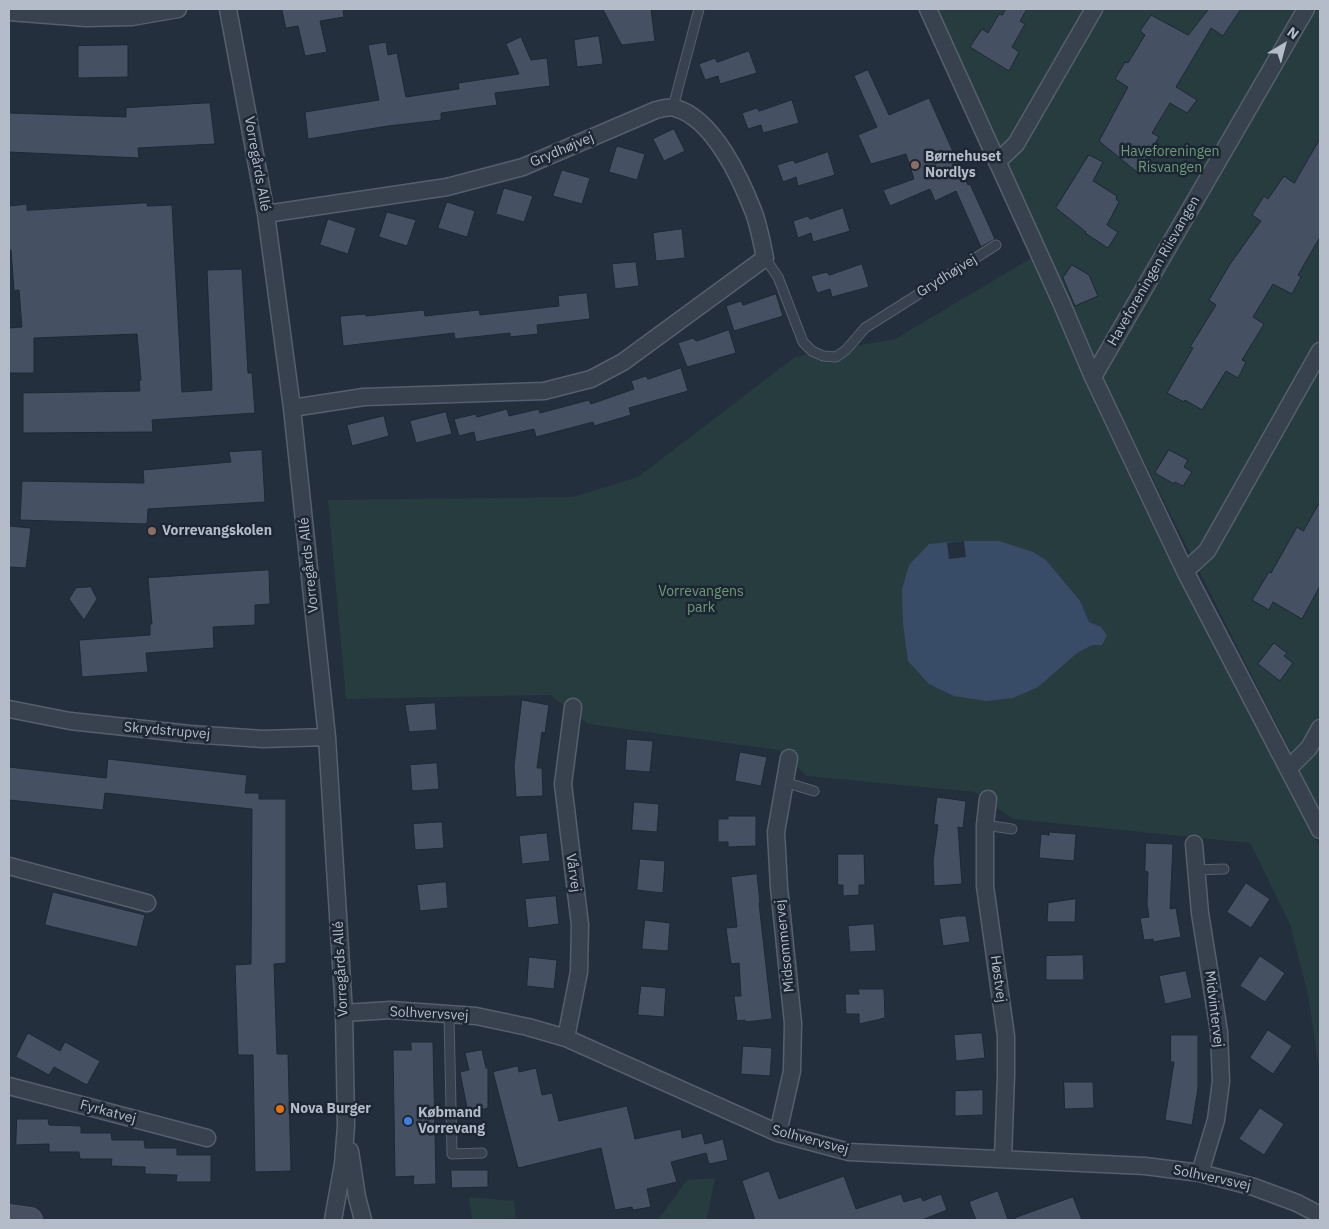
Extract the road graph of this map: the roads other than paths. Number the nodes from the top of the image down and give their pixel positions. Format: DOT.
graph roads {
  1 [pos="178,9"];
  2 [pos="228,9"];
  3 [pos="698,9"];
  4 [pos="928,9"];
  5 [pos="1094,9"];
  6 [pos="1306,9"];
  7 [pos="9,12"];
  8 [pos="673,107"];
  9 [pos="997,162"];
  10 [pos="266,214"];
  11 [pos="996,245"];
  12 [pos="765,258"];
  13 [pos="1320,351"];
  14 [pos="1093,377"];
  15 [pos="292,408"];
  16 [pos="1185,570"];
  17 [pos="573,707"];
  18 [pos="9,709"];
  19 [pos="1320,728"];
  20 [pos="327,737"];
  21 [pos="789,758"];
  22 [pos="1289,768"];
  23 [pos="784,782"];
  24 [pos="814,791"];
  25 [pos="988,799"];
  26 [pos="985,825"];
  27 [pos="1012,829"];
  28 [pos="1320,830"];
  29 [pos="1194,844"];
  30 [pos="9,866"];
  31 [pos="1224,869"];
  32 [pos="1197,870"];
  33 [pos="147,903"];
  34 [pos="344,1014"];
  35 [pos="449,1015"];
  36 [pos="566,1038"];
  37 [pos="9,1086"];
  38 [pos="346,1126"];
  39 [pos="778,1133"];
  40 [pos="207,1138"];
  41 [pos="482,1153"];
  42 [pos="1003,1159"];
  43 [pos="1200,1173"];
  44 [pos="1320,1215"];
  45 [pos="9,1217"];
  46 [pos="30,1220"];
  47 [pos="333,1220"];
  48 [pos="363,1220"];
  1 -- 7 [label="street"];
  2 -- 10 [label="street, Vorregårds Allé"];
  3 -- 8 [label="lane"];
  4 -- 9 [label="street"];
  5 -- 9 [label="street"];
  6 -- 14 [label="street, Haveforeningen Riisvangen"];
  8 -- 10 [label="street, Grydhøjvej"];
  8 -- 12 [label="street, Grydhøjvej"];
  9 -- 14 [label="street"];
  10 -- 15 [label="street, Vorregårds Allé"];
  11 -- 12 [label="lane, Grydhøjvej"];
  12 -- 15 [label="street"];
  13 -- 16 [label="street"];
  14 -- 16 [label="street"];
  15 -- 20 [label="street, Vorregårds Allé"];
  16 -- 22 [label="street"];
  17 -- 36 [label="street, Vårvej"];
  18 -- 20 [label="street, Skrydstrupvej"];
  19 -- 22 [label="street"];
  20 -- 34 [label="street, Vorregårds Allé"];
  21 -- 23 [label="street, Midsommervej"];
  22 -- 28 [label="street"];
  23 -- 24 [label="lane"];
  23 -- 39 [label="street, Midsommervej"];
  25 -- 26 [label="street, Høstvej"];
  26 -- 27 [label="lane"];
  26 -- 42 [label="street, Høstvej"];
  29 -- 32 [label="street, Midvintervej"];
  30 -- 33 [label="street"];
  31 -- 32 [label="lane"];
  32 -- 43 [label="street, Midvintervej"];
  34 -- 35 [label="street, Solhvervsvej"];
  34 -- 38 [label="street, Vorregårds Allé"];
  35 -- 36 [label="street, Solhvervsvej"];
  35 -- 41 [label="lane"];
  36 -- 39 [label="street, Solhvervsvej"];
  37 -- 40 [label="street, Fyrkatvej"];
  38 -- 47 [label="street, Vorregårds Allé"];
  38 -- 48 [label="street, Vorregårds Allé"];
  39 -- 42 [label="street, Solhvervsvej"];
  42 -- 43 [label="street, Solhvervsvej"];
  43 -- 44 [label="street, Solhvervsvej"];
  45 -- 46 [label="main road"];
}
